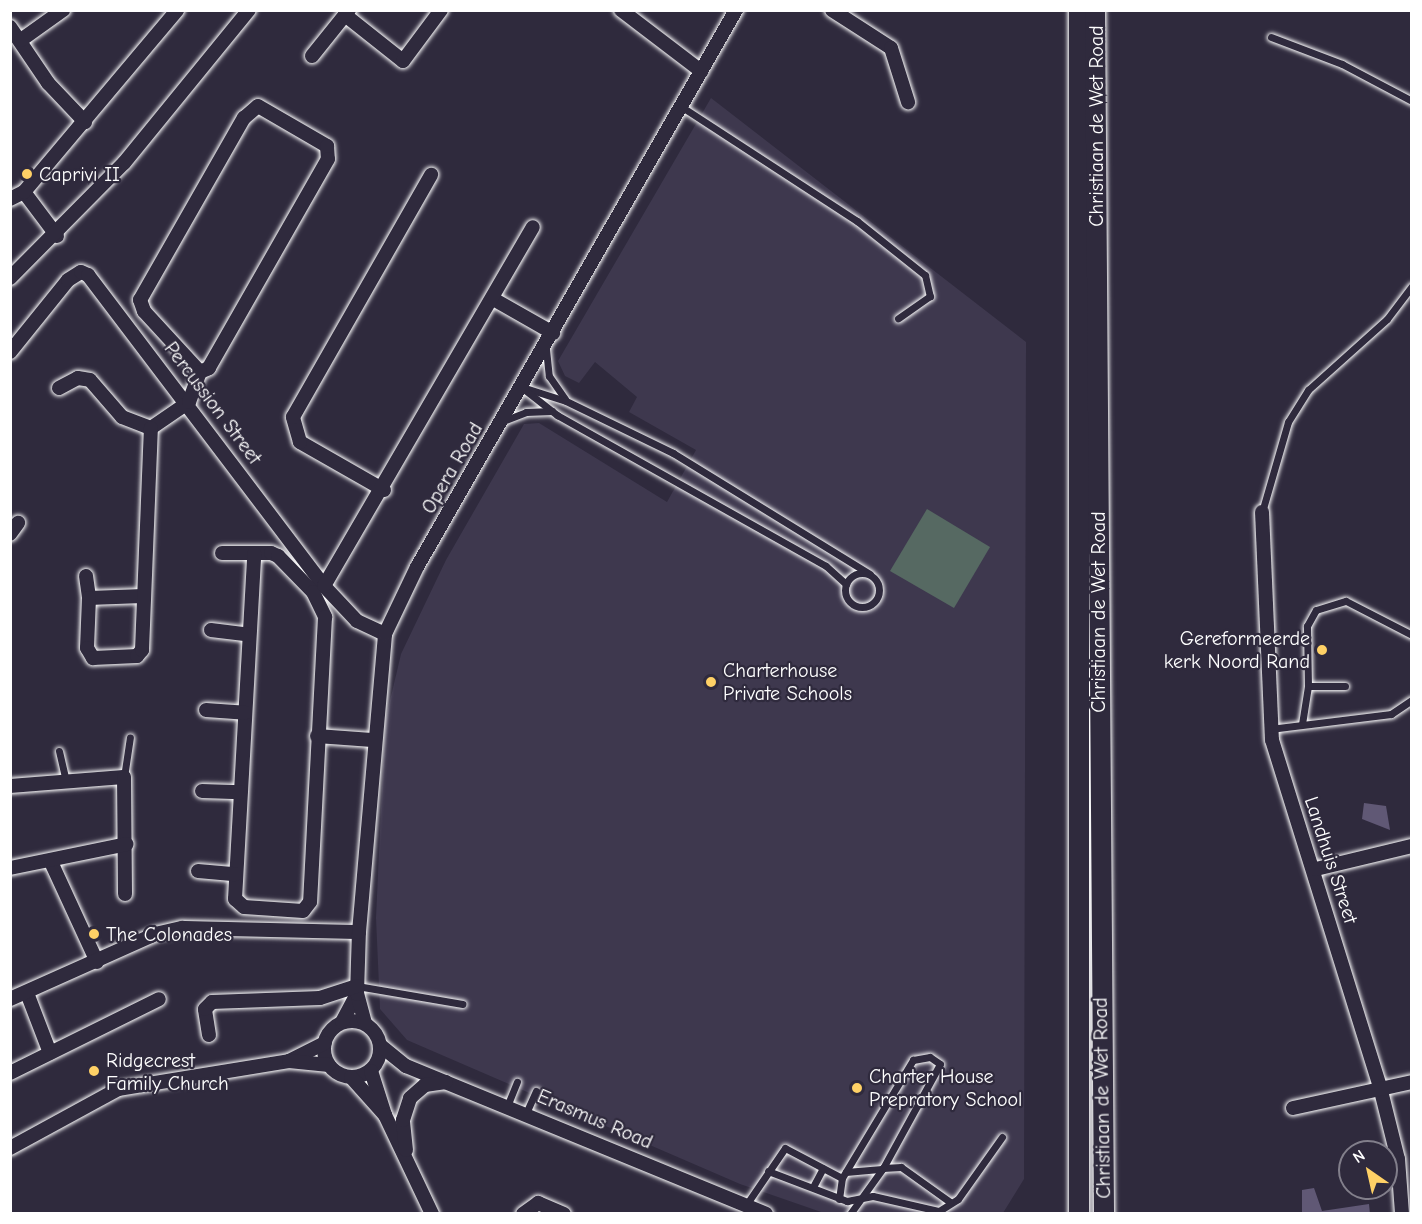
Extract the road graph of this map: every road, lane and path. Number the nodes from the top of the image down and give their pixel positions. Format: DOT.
graph roads {
  1 [pos="63,10"];
  2 [pos="177,10"];
  3 [pos="249,10"];
  4 [pos="441,10"];
  5 [pos="621,10"];
  6 [pos="736,10"];
  7 [pos="832,10"];
  8 [pos="1079,10"];
  9 [pos="1095,10"];
  10 [pos="347,13"];
  11 [pos="10,27"];
  12 [pos="1270,37"];
  13 [pos="21,40"];
  14 [pos="312,56"];
  15 [pos="701,71"];
  16 [pos="1412,101"];
  17 [pos="908,102"];
  18 [pos="682,107"];
  19 [pos="85,122"];
  20 [pos="431,175"];
  21 [pos="24,192"];
  22 [pos="10,199"];
  23 [pos="533,227"];
  24 [pos="57,236"];
  25 [pos="10,278"];
  26 [pos="1412,286"];
  27 [pos="495,300"];
  28 [pos="898,318"];
  29 [pos="553,333"];
  30 [pos="546,347"];
  31 [pos="10,352"];
  32 [pos="200,372"];
  33 [pos="522,387"];
  34 [pos="59,388"];
  35 [pos="566,401"];
  36 [pos="189,402"];
  37 [pos="552,411"];
  38 [pos="503,421"];
  39 [pos="151,428"];
  40 [pos="384,490"];
  41 [pos="1262,512"];
  42 [pos="222,553"];
  43 [pos="254,554"];
  44 [pos="870,574"];
  45 [pos="86,576"];
  46 [pos="846,584"];
  47 [pos="324,586"];
  48 [pos="143,596"];
  49 [pos="89,598"];
  50 [pos="211,630"];
  51 [pos="249,634"];
  52 [pos="385,634"];
  53 [pos="1412,635"];
  54 [pos="1308,686"];
  55 [pos="1346,686"];
  56 [pos="1412,700"];
  57 [pos="206,710"];
  58 [pos="245,713"];
  59 [pos="1302,724"];
  60 [pos="1270,729"];
  61 [pos="317,736"];
  62 [pos="130,737"];
  63 [pos="372,741"];
  64 [pos="59,751"];
  65 [pos="124,777"];
  66 [pos="66,782"];
  67 [pos="10,786"];
  68 [pos="202,790"];
  69 [pos="240,792"];
  70 [pos="127,844"];
  71 [pos="1412,846"];
  72 [pos="51,862"];
  73 [pos="10,868"];
  74 [pos="1316,869"];
  75 [pos="198,871"];
  76 [pos="235,874"];
  77 [pos="125,894"];
  78 [pos="359,932"];
  79 [pos="97,962"];
  80 [pos="357,990"];
  81 [pos="27,993"];
  82 [pos="10,999"];
  83 [pos="159,999"];
  84 [pos="462,1004"];
  85 [pos="342,1022"];
  86 [pos="364,1023"];
  87 [pos="209,1035"];
  88 [pos="325,1043"];
  89 [pos="381,1046"];
  90 [pos="50,1053"];
  91 [pos="289,1062"];
  92 [pos="329,1065"];
  93 [pos="406,1066"];
  94 [pos="373,1069"];
  95 [pos="10,1073"];
  96 [pos="351,1077"];
  97 [pos="453,1082"];
  98 [pos="517,1082"];
  99 [pos="1412,1082"];
  100 [pos="536,1091"];
  101 [pos="1381,1091"];
  102 [pos="508,1104"];
  103 [pos="1293,1108"];
  104 [pos="527,1111"];
  105 [pos="385,1115"];
  106 [pos="1002,1137"];
  107 [pos="10,1148"];
  108 [pos="406,1158"];
  109 [pos="823,1168"];
  110 [pos="883,1168"];
  111 [pos="768,1171"];
  112 [pos="844,1175"];
  113 [pos="814,1185"];
  114 [pos="839,1198"];
  115 [pos="858,1201"];
  116 [pos="950,1202"];
  117 [pos="747,1209"];
  118 [pos="432,1214"];
  119 [pos="523,1214"];
  120 [pos="564,1214"];
  121 [pos="766,1214"];
  122 [pos="850,1214"];
  123 [pos="1079,1214"];
  124 [pos="1104,1214"];
  125 [pos="1402,1214"];
  1 -- 13 [label="street"];
  2 -- 19 [label="street"];
  3 -- 24 [label="street"];
  4 -- 10 [label="street"];
  5 -- 15 [label="street"];
  6 -- 15 [label="street, Opera Road"];
  7 -- 17 [label="street"];
  8 -- 123 [label="main road, Christiaan de Wet Road"];
  9 -- 124 [label="main road, Christiaan de Wet Road"];
  10 -- 14 [label="street"];
  11 -- 13 [label="street"];
  12 -- 16 [label="lane"];
  13 -- 19 [label="street"];
  15 -- 18 [label="street, Opera Road"];
  18 -- 28 [label="lane"];
  18 -- 29 [label="street, Opera Road"];
  19 -- 21 [label="street"];
  20 -- 40 [label="street"];
  21 -- 22 [label="street"];
  21 -- 24 [label="street"];
  23 -- 27 [label="street"];
  24 -- 25 [label="street"];
  26 -- 41 [label="lane"];
  27 -- 29 [label="street"];
  27 -- 40 [label="street"];
  29 -- 30 [label="street, Opera Road"];
  30 -- 33 [label="street, Opera Road"];
  30 -- 35 [label="lane"];
  31 -- 36 [label="street, Percussion Street"];
  32 -- 32 [label="street"];
  32 -- 36 [label="street"];
  33 -- 35 [label="lane"];
  33 -- 37 [label="lane"];
  33 -- 38 [label="street, Opera Road"];
  34 -- 39 [label="street"];
  35 -- 44 [label="lane"];
  36 -- 39 [label="street"];
  36 -- 47 [label="street, Percussion Street"];
  37 -- 38 [label="lane"];
  37 -- 46 [label="lane"];
  38 -- 52 [label="street, Opera Road"];
  39 -- 48 [label="street"];
  40 -- 47 [label="street"];
  41 -- 60 [label="street, Landhuis Street"];
  42 -- 43 [label="street"];
  43 -- 51 [label="street"];
  43 -- 61 [label="street"];
  44 -- 46 [label="lane"];
  44 -- 46 [label="lane"];
  45 -- 49 [label="street"];
  47 -- 52 [label="street, Percussion Street"];
  48 -- 49 [label="street"];
  48 -- 49 [label="street"];
  50 -- 51 [label="street"];
  51 -- 58 [label="street"];
  52 -- 63 [label="street, Opera Road"];
  53 -- 54 [label="lane"];
  54 -- 55 [label="lane"];
  54 -- 59 [label="lane"];
  56 -- 59 [label="lane"];
  57 -- 58 [label="street"];
  58 -- 69 [label="street"];
  59 -- 60 [label="lane"];
  60 -- 74 [label="street, Landhuis Street"];
  61 -- 63 [label="street"];
  61 -- 76 [label="street"];
  62 -- 65 [label="lane"];
  63 -- 78 [label="street, Opera Road"];
  64 -- 66 [label="lane"];
  65 -- 66 [label="street"];
  65 -- 70 [label="street"];
  66 -- 67 [label="street"];
  68 -- 69 [label="street"];
  69 -- 76 [label="street"];
  70 -- 72 [label="street"];
  70 -- 77 [label="street"];
  71 -- 74 [label="street"];
  72 -- 73 [label="street"];
  72 -- 79 [label="street"];
  74 -- 101 [label="street, Landhuis Street"];
  75 -- 76 [label="street"];
  78 -- 79 [label="street"];
  78 -- 80 [label="street, Opera Road"];
  79 -- 81 [label="street"];
  80 -- 84 [label="lane"];
  80 -- 85 [label="street, Opera Road"];
  80 -- 86 [label="street, Opera Road"];
  80 -- 87 [label="street"];
  81 -- 82 [label="street"];
  81 -- 90 [label="street"];
  83 -- 90 [label="street"];
  85 -- 86 [label="street"];
  85 -- 88 [label="street"];
  86 -- 89 [label="street"];
  88 -- 91 [label="street"];
  88 -- 92 [label="street"];
  89 -- 93 [label="street, Erasmus Road"];
  89 -- 94 [label="street"];
  90 -- 95 [label="street"];
  91 -- 92 [label="street"];
  91 -- 107 [label="street"];
  92 -- 96 [label="street"];
  93 -- 94 [label="street, Erasmus Road"];
  93 -- 97 [label="street, Erasmus Road"];
  94 -- 96 [label="street"];
  94 -- 105 [label="street"];
  96 -- 105 [label="street"];
  97 -- 102 [label="street, Erasmus Road"];
  97 -- 108 [label="street"];
  98 -- 102 [label="lane"];
  99 -- 101 [label="street"];
  100 -- 104 [label="lane"];
  101 -- 103 [label="street"];
  101 -- 125 [label="street, Landhuis Street"];
  102 -- 104 [label="street, Erasmus Road"];
  104 -- 117 [label="street, Erasmus Road"];
  105 -- 108 [label="street"];
  106 -- 116 [label="lane"];
  108 -- 118 [label="street"];
  109 -- 111 [label="lane"];
  109 -- 112 [label="lane"];
  109 -- 113 [label="lane"];
  110 -- 112 [label="lane"];
  110 -- 112 [label="lane"];
  110 -- 115 [label="lane"];
  110 -- 116 [label="lane"];
  111 -- 113 [label="lane"];
  111 -- 117 [label="lane"];
  112 -- 114 [label="lane"];
  113 -- 114 [label="lane"];
  114 -- 115 [label="lane"];
  115 -- 116 [label="lane"];
  115 -- 122 [label="lane"];
  117 -- 121 [label="street, Erasmus Road"];
  119 -- 120 [label="street"];
}
